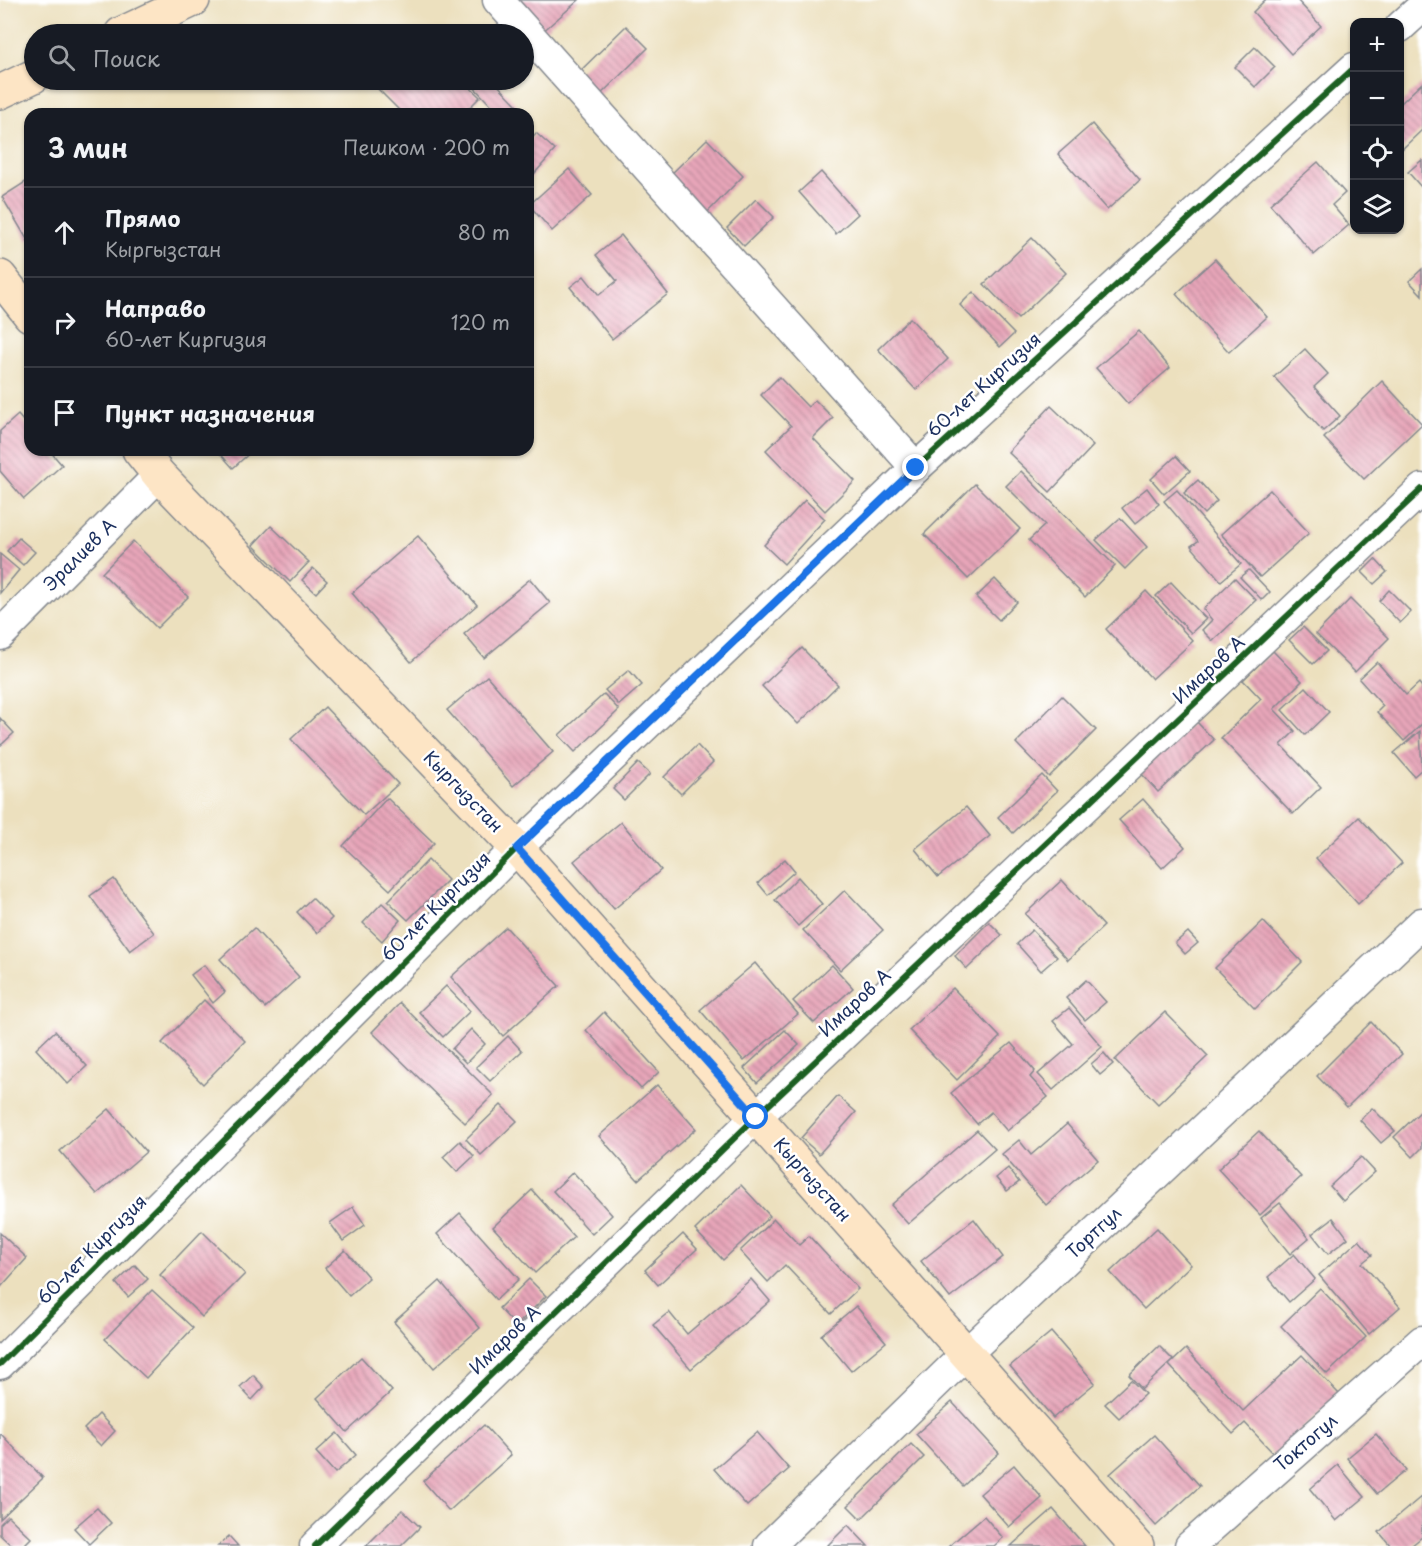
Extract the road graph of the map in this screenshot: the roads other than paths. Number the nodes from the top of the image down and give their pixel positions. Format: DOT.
graph roads {
  1 [pos="193,0"];
  2 [pos="498,0"];
  3 [pos="1422,7"];
  4 [pos="1404,23"];
  5 [pos="142,24"];
  6 [pos="519,24"];
  7 [pos="534,40"];
  8 [pos="1350,72"];
  9 [pos="24,81"];
  10 [pos="0,92"];
  11 [pos="0,277"];
  12 [pos="24,307"];
  13 [pos="149,462"];
  14 [pos="916,468"];
  15 [pos="1422,489"];
  16 [pos="0,635"];
  17 [pos="517,848"];
  18 [pos="1422,923"];
  19 [pos="756,1117"];
  20 [pos="1422,1341"];
  21 [pos="966,1354"];
  22 [pos="0,1364"];
  23 [pos="315,1546"];
  24 [pos="769,1546"];
  25 [pos="1137,1546"];
  26 [pos="1190,1546"];
  1 -- 5 [label="street"];
  2 -- 6 [label="street"];
  3 -- 4 [label="street"];
  7 -- 14 [label="street"];
  8 -- 14 [label="street, 60-лет Киргизия"];
  9 -- 10 [label="street"];
  11 -- 12 [label="street"];
  13 -- 16 [label="street, Эралиев А"];
  13 -- 17 [label="street, Кыргызстан"];
  14 -- 17 [label="street, 60-лет Киргизия"];
  15 -- 19 [label="street, Имаров А"];
  17 -- 19 [label="street, Кыргызстан"];
  17 -- 22 [label="street, 60-лет Киргизия"];
  18 -- 21 [label="street, Тортгул"];
  19 -- 21 [label="street, Кыргызстан"];
  19 -- 23 [label="street, Имаров А"];
  20 -- 26 [label="street, Токтогул"];
  21 -- 24 [label="street, Тортгул"];
  21 -- 25 [label="street, Кыргызстан"];
}
